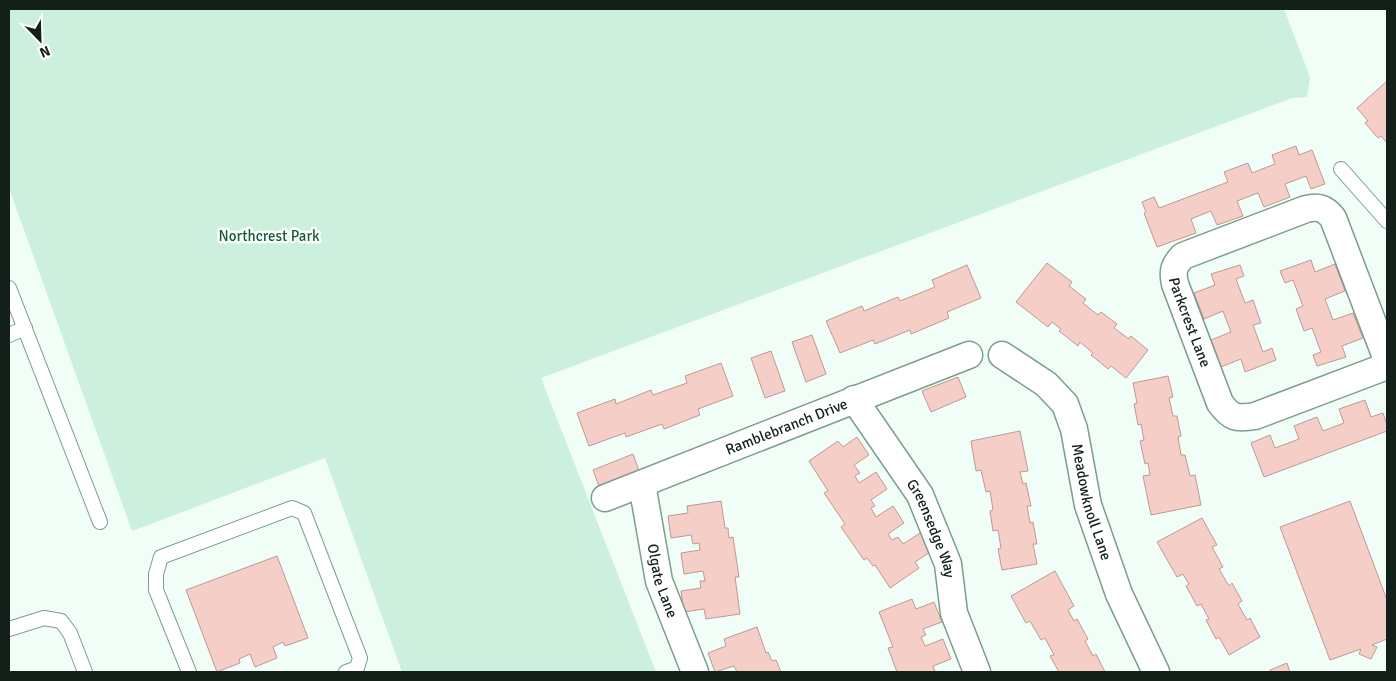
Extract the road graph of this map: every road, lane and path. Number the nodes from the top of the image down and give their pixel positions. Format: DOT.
graph roads {
  1 [pos="1341,170"];
  2 [pos="1387,221"];
  3 [pos="9,288"];
  4 [pos="24,328"];
  5 [pos="9,335"];
  6 [pos="969,355"];
  7 [pos="1002,356"];
  8 [pos="1387,360"];
  9 [pos="1387,366"];
  10 [pos="854,399"];
  11 [pos="642,484"];
  12 [pos="605,498"];
  13 [pos="100,522"];
  14 [pos="9,629"];
  15 [pos="85,672"];
  16 [pos="189,672"];
  17 [pos="346,672"];
  18 [pos="695,672"];
  19 [pos="977,672"];
  20 [pos="1156,672"];
  1 -- 2 [label="lane"];
  3 -- 4 [label="lane"];
  4 -- 5 [label="lane"];
  4 -- 13 [label="lane"];
  6 -- 10 [label="street, Ramblebranch Drive"];
  7 -- 20 [label="street, Meadowknoll Lane"];
  8 -- 9 [label="street, Parkcrest Lane"];
  10 -- 11 [label="street, Ramblebranch Drive"];
  10 -- 19 [label="street, Greensedge Way"];
  11 -- 12 [label="street, Ramblebranch Drive"];
  11 -- 18 [label="street, Olgate Lane"];
  14 -- 15 [label="lane"];
  16 -- 17 [label="lane"];
}
